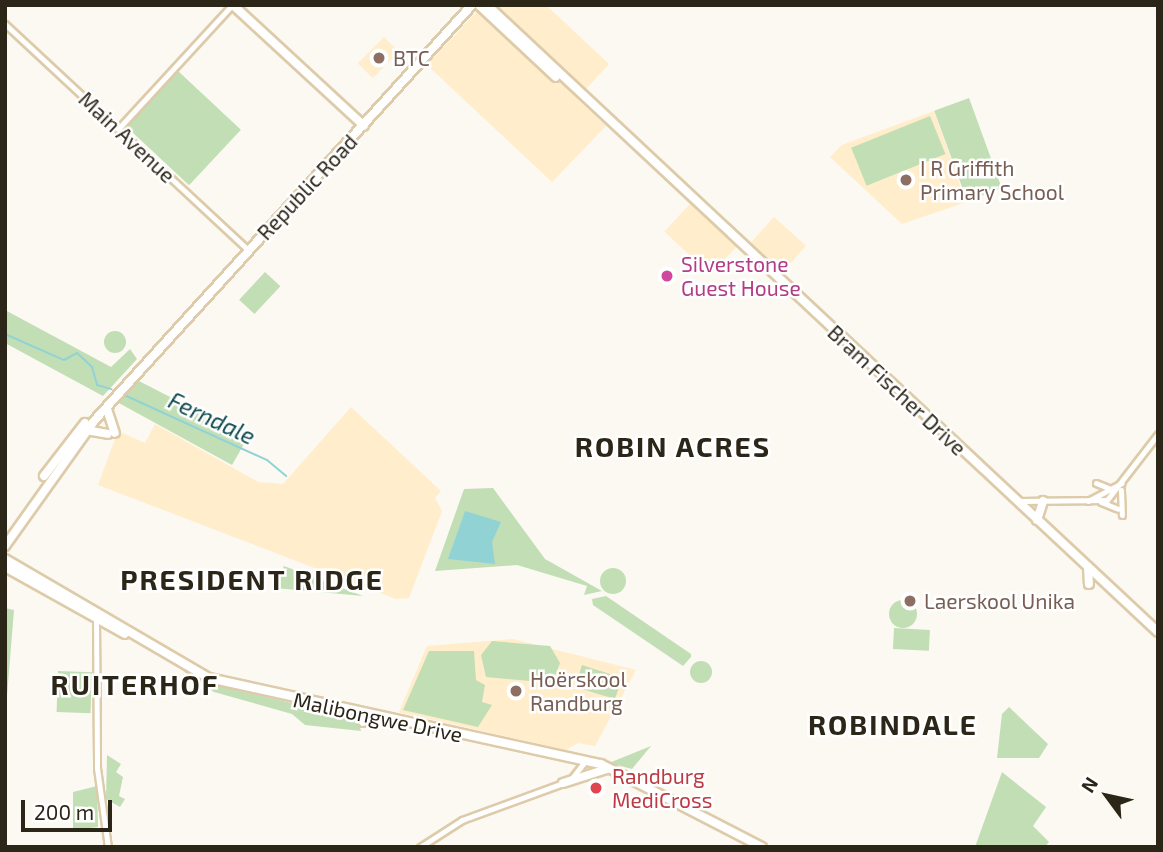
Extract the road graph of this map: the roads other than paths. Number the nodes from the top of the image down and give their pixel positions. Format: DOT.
graph roads {
  1 [pos="233,5"];
  2 [pos="472,5"];
  3 [pos="479,5"];
  4 [pos="487,5"];
  5 [pos="5,24"];
  6 [pos="418,67"];
  7 [pos="364,126"];
  8 [pos="117,129"];
  9 [pos="637,148"];
  10 [pos="248,250"];
  11 [pos="196,307"];
  12 [pos="112,400"];
  13 [pos="86,430"];
  14 [pos="1158,434"];
  15 [pos="1123,484"];
  16 [pos="1113,490"];
  17 [pos="1108,496"];
  18 [pos="1016,501"];
  19 [pos="1043,501"];
  20 [pos="1095,501"];
  21 [pos="1037,520"];
  22 [pos="7,541"];
  23 [pos="5,559"];
  24 [pos="10,567"];
  25 [pos="1087,567"];
  26 [pos="1089,584"];
  27 [pos="98,614"];
  28 [pos="1158,632"];
  29 [pos="375,715"];
  30 [pos="360,716"];
  31 [pos="585,761"];
  32 [pos="607,769"];
  33 [pos="563,783"];
  34 [pos="108,847"];
  35 [pos="419,847"];
  36 [pos="761,847"];
  1 -- 7 [label="main road"];
  1 -- 8 [label="street"];
  2 -- 6 [label="main road, Republic Road"];
  3 -- 6 [label="main road, Republic Road"];
  3 -- 9 [label="main road, Bram Fischer Drive"];
  4 -- 9 [label="main road, Bram Fischer Drive"];
  5 -- 8 [label="street, Main Avenue"];
  6 -- 7 [label="main road, Republic Road"];
  7 -- 10 [label="main road, Republic Road"];
  8 -- 10 [label="street, Main Avenue"];
  9 -- 18 [label="main road, Bram Fischer Drive"];
  10 -- 11 [label="main road, Republic Road"];
  11 -- 12 [label="main road, Republic Road"];
  11 -- 22 [label="main road, Republic Road"];
  12 -- 13 [label="main road, Republic Road"];
  12 -- 13 [label="main road"];
  13 -- 22 [label="main road, Republic Road"];
  14 -- 15 [label="street"];
  15 -- 16 [label="street"];
  15 -- 17 [label="street"];
  15 -- 20 [label="street"];
  16 -- 17 [label="street"];
  16 -- 20 [label="street"];
  17 -- 20 [label="street"];
  18 -- 19 [label="street"];
  18 -- 21 [label="main road, Bram Fischer Drive"];
  19 -- 20 [label="street"];
  19 -- 21 [label="main road"];
  21 -- 25 [label="main road, Bram Fischer Drive"];
  22 -- 24 [label="main road"];
  23 -- 24 [label="main road, Malibongwe Drive"];
  24 -- 27 [label="main road, Malibongwe Drive"];
  25 -- 26 [label="main road"];
  25 -- 28 [label="main road, Bram Fischer Drive"];
  27 -- 30 [label="main road, Malibongwe Drive"];
  27 -- 34 [label="street"];
  29 -- 30 [label="main road, Malibongwe Drive"];
  29 -- 30 [label="main road"];
  29 -- 31 [label="main road, Malibongwe Drive"];
  30 -- 31 [label="main road, Malibongwe Drive"];
  31 -- 32 [label="main road, Malibongwe Drive"];
  31 -- 33 [label="street"];
  31 -- 36 [label="main road, Malibongwe Drive"];
  32 -- 33 [label="main road"];
  32 -- 36 [label="main road, Malibongwe Drive"];
  33 -- 35 [label="street"];
}
